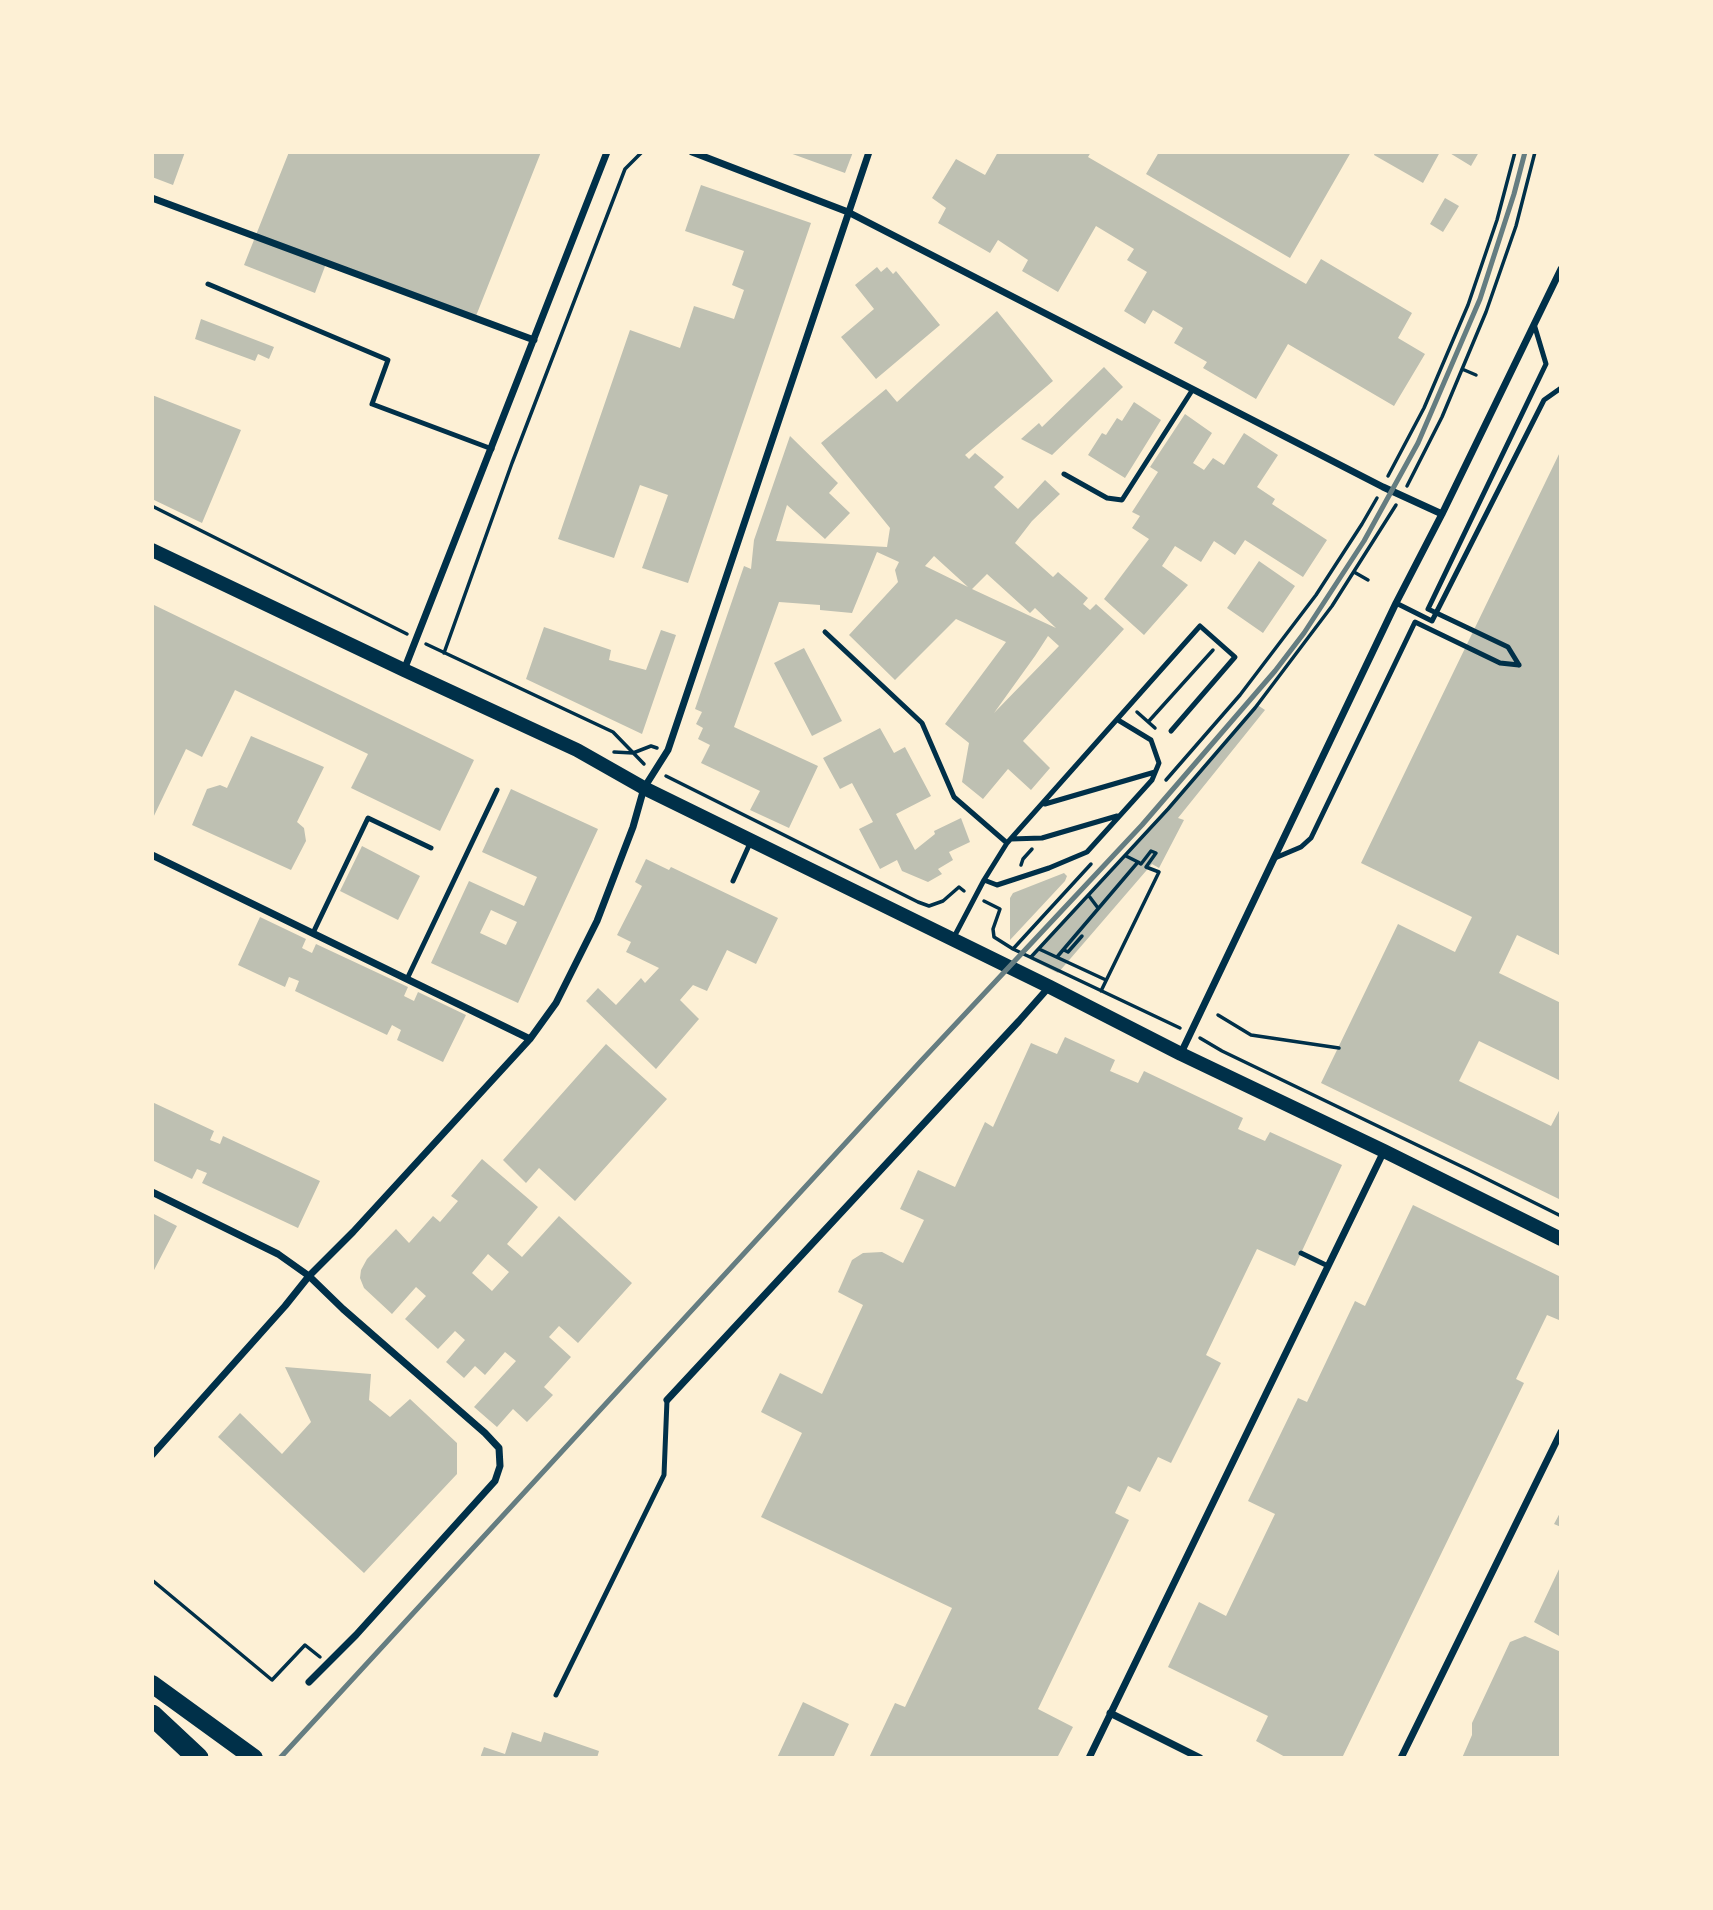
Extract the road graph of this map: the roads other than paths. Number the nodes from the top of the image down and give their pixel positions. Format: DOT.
graph roads {
  1 [pos="607,152"];
  2 [pos="692,152"];
  3 [pos="869,152"];
  4 [pos="152,198"];
  5 [pos="848,212"];
  6 [pos="1561,269"];
  7 [pos="208,284"];
  8 [pos="1534,324"];
  9 [pos="534,340"];
  10 [pos="1561,388"];
  11 [pos="1193,389"];
  12 [pos="492,449"];
  13 [pos="1064,474"];
  14 [pos="1442,514"];
  15 [pos="152,550"];
  16 [pos="1396,603"];
  17 [pos="825,632"];
  18 [pos="404,670"];
  19 [pos="1118,720"];
  20 [pos="1171,732"];
  21 [pos="1156,772"];
  22 [pos="644,788"];
  23 [pos="498,790"];
  24 [pos="1042,805"];
  25 [pos="1119,815"];
  26 [pos="751,841"];
  27 [pos="1009,841"];
  28 [pos="431,848"];
  29 [pos="152,855"];
  30 [pos="1275,858"];
  31 [pos="984,880"];
  32 [pos="733,881"];
  33 [pos="313,933"];
  34 [pos="952,940"];
  35 [pos="407,979"];
  36 [pos="1050,987"];
  37 [pos="530,1039"];
  38 [pos="1181,1054"];
  39 [pos="1384,1151"];
  40 [pos="152,1192"];
  41 [pos="1561,1239"];
  42 [pos="1301,1253"];
  43 [pos="1328,1266"];
  44 [pos="309,1276"];
  45 [pos="667,1400"];
  46 [pos="1561,1432"];
  47 [pos="152,1455"];
  48 [pos="309,1682"];
  49 [pos="152,1684"];
  50 [pos="556,1695"];
  51 [pos="1111,1713"];
  52 [pos="152,1715"];
  53 [pos="198,1758"];
  54 [pos="254,1758"];
  55 [pos="1090,1758"];
  56 [pos="1200,1758"];
  57 [pos="1401,1758"];
  1 -- 9 [label="street"];
  2 -- 5 [label="street"];
  3 -- 5 [label="street"];
  4 -- 9 [label="street"];
  5 -- 11 [label="street"];
  5 -- 22 [label="street"];
  6 -- 8 [label="street"];
  7 -- 12 [label="lane"];
  8 -- 14 [label="street"];
  8 -- 30 [label="lane"];
  9 -- 12 [label="street"];
  10 -- 16 [label="lane"];
  11 -- 13 [label="lane"];
  11 -- 14 [label="street"];
  12 -- 18 [label="street"];
  14 -- 16 [label="street"];
  15 -- 18 [label="main road"];
  16 -- 30 [label="street"];
  17 -- 27 [label="lane"];
  18 -- 22 [label="main road"];
  19 -- 20 [label="lane"];
  19 -- 21 [label="lane"];
  19 -- 24 [label="lane"];
  21 -- 24 [label="lane"];
  21 -- 25 [label="lane"];
  22 -- 26 [label="main road"];
  22 -- 37 [label="street"];
  23 -- 35 [label="lane"];
  24 -- 27 [label="lane"];
  25 -- 27 [label="lane"];
  25 -- 31 [label="lane"];
  26 -- 32 [label="lane"];
  26 -- 34 [label="main road"];
  27 -- 31 [label="lane"];
  28 -- 33 [label="lane"];
  29 -- 33 [label="street"];
  30 -- 38 [label="street"];
  31 -- 34 [label="lane"];
  33 -- 35 [label="street"];
  34 -- 36 [label="main road"];
  35 -- 37 [label="street"];
  36 -- 38 [label="main road"];
  36 -- 45 [label="street"];
  37 -- 44 [label="street"];
  38 -- 39 [label="main road"];
  39 -- 41 [label="main road"];
  39 -- 43 [label="street"];
  40 -- 44 [label="street"];
  42 -- 43 [label="lane"];
  43 -- 51 [label="street"];
  44 -- 47 [label="street"];
  44 -- 48 [label="street"];
  45 -- 50 [label="lane"];
  46 -- 57 [label="street"];
  49 -- 54 [label="main road"];
  51 -- 55 [label="street"];
  51 -- 56 [label="street"];
  52 -- 53 [label="highway"];
}
